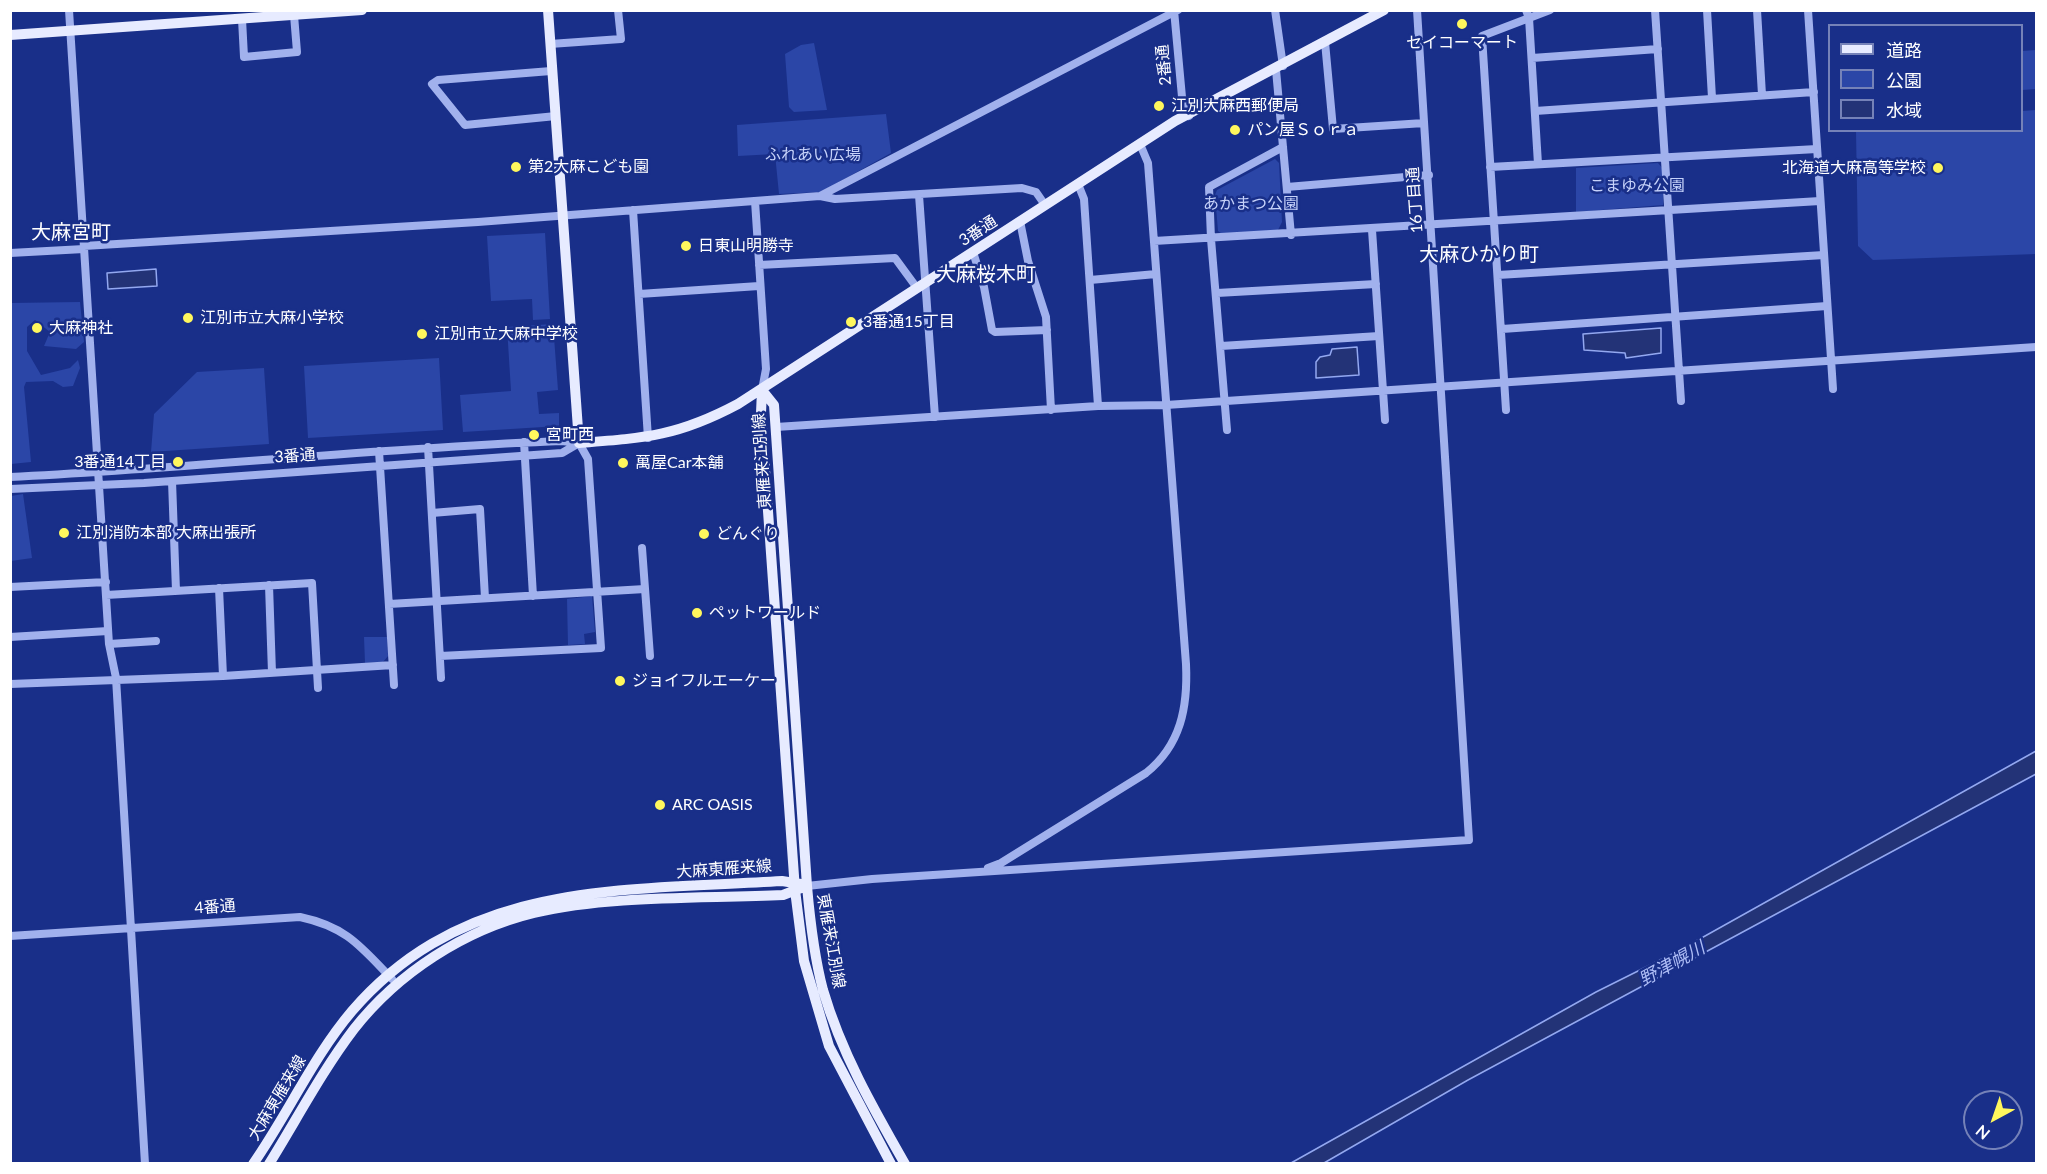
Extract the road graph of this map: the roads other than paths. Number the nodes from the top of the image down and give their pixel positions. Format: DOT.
graph roads {
  1 [pos="69,10"];
  2 [pos="362,10"];
  3 [pos="548,10"];
  4 [pos="618,10"];
  5 [pos="1275,10"];
  6 [pos="1384,10"];
  7 [pos="1417,10"];
  8 [pos="1550,10"];
  9 [pos="1655,10"];
  10 [pos="1707,10"];
  11 [pos="1756,10"];
  12 [pos="1808,10"];
  13 [pos="1175,11"];
  14 [pos="1528,14"];
  15 [pos="294,15"];
  16 [pos="242,19"];
  17 [pos="70,30"];
  18 [pos="10,35"];
  19 [pos="1325,42"];
  20 [pos="550,44"];
  21 [pos="1658,49"];
  22 [pos="1532,58"];
  23 [pos="1280,68"];
  24 [pos="552,71"];
  25 [pos="1814,92"];
  26 [pos="1762,95"];
  27 [pos="1712,98"];
  28 [pos="1661,102"];
  29 [pos="1535,111"];
  30 [pos="556,116"];
  31 [pos="1189,116"];
  32 [pos="1424,123"];
  33 [pos="1140,144"];
  34 [pos="1283,147"];
  35 [pos="1816,149"];
  36 [pos="1665,157"];
  37 [pos="1538,164"];
  38 [pos="1490,167"];
  39 [pos="1429,175"];
  40 [pos="1078,184"];
  41 [pos="1287,187"];
  42 [pos="919,195"];
  43 [pos="820,196"];
  44 [pos="755,201"];
  45 [pos="1820,201"];
  46 [pos="1045,205"];
  47 [pos="633,210"];
  48 [pos="1669,210"];
  49 [pos="562,214"];
  50 [pos="1020,221"];
  51 [pos="1495,222"];
  52 [pos="1433,226"];
  53 [pos="1372,230"];
  54 [pos="1291,235"];
  55 [pos="1211,239"];
  56 [pos="1154,242"];
  57 [pos="84,247"];
  58 [pos="973,252"];
  59 [pos="10,254"];
  60 [pos="1824,255"];
  61 [pos="1672,263"];
  62 [pos="759,265"];
  63 [pos="1156,274"];
  64 [pos="1498,275"];
  65 [pos="1090,280"];
  66 [pos="1376,284"];
  67 [pos="921,285"];
  68 [pos="759,286"];
  69 [pos="639,294"];
  70 [pos="1217,294"];
  71 [pos="1827,306"];
  72 [pos="1676,317"];
  73 [pos="1502,329"];
  74 [pos="1047,330"];
  75 [pos="1379,336"];
  76 [pos="1221,346"];
  77 [pos="2037,347"];
  78 [pos="1830,362"];
  79 [pos="1679,371"];
  80 [pos="1505,383"];
  81 [pos="1442,387"];
  82 [pos="1833,389"];
  83 [pos="762,390"];
  84 [pos="1383,391"];
  85 [pos="1225,401"];
  86 [pos="1681,401"];
  87 [pos="1166,405"];
  88 [pos="1098,406"];
  89 [pos="1051,410"];
  90 [pos="1506,410"];
  91 [pos="935,417"];
  92 [pos="1385,420"];
  93 [pos="776,427"];
  94 [pos="1227,430"];
  95 [pos="648,438"];
  96 [pos="524,442"];
  97 [pos="579,443"];
  98 [pos="428,447"];
  99 [pos="379,451"];
  100 [pos="524,455"];
  101 [pos="428,461"];
  102 [pos="379,465"];
  103 [pos="99,473"];
  104 [pos="10,477"];
  105 [pos="172,481"];
  106 [pos="100,485"];
  107 [pos="10,489"];
  108 [pos="432,513"];
  109 [pos="642,548"];
  110 [pos="106,582"];
  111 [pos="269,585"];
  112 [pos="10,587"];
  113 [pos="219,588"];
  114 [pos="645,589"];
  115 [pos="176,591"];
  116 [pos="597,592"];
  117 [pos="106,596"];
  118 [pos="533,596"];
  119 [pos="485,598"];
  120 [pos="437,601"];
  121 [pos="389,604"];
  122 [pos="108,631"];
  123 [pos="10,636"];
  124 [pos="156,641"];
  125 [pos="109,644"];
  126 [pos="440,656"];
  127 [pos="650,656"];
  128 [pos="393,665"];
  129 [pos="317,670"];
  130 [pos="272,673"];
  131 [pos="223,676"];
  132 [pos="116,678"];
  133 [pos="441,678"];
  134 [pos="10,684"];
  135 [pos="394,684"];
  136 [pos="318,688"];
  137 [pos="971,873"];
  138 [pos="807,886"];
  139 [pos="794,887"];
  140 [pos="129,928"];
  141 [pos="10,936"];
  142 [pos="387,974"];
  143 [pos="396,984"];
  144 [pos="145,1164"];
  145 [pos="253,1164"];
  146 [pos="269,1164"];
  147 [pos="891,1164"];
  148 [pos="905,1164"];
  1 -- 17 [label="street"];
  2 -- 15 [label="main road"];
  3 -- 20 [label="main road"];
  4 -- 20 [label="street"];
  5 -- 23 [label="street"];
  6 -- 19 [label="main road, 3番通"];
  7 -- 32 [label="street, 16丁目通"];
  8 -- 14 [label="street"];
  9 -- 21 [label="street"];
  10 -- 27 [label="street"];
  11 -- 26 [label="street"];
  12 -- 25 [label="street"];
  13 -- 31 [label="street, 2番通"];
  13 -- 43 [label="street"];
  14 -- 22 [label="street"];
  14 -- 38 [label="street"];
  15 -- 16 [label="main road"];
  15 -- 16 [label="street"];
  16 -- 17 [label="main road"];
  17 -- 18 [label="main road"];
  17 -- 57 [label="street"];
  19 -- 23 [label="main road, 3番通"];
  19 -- 32 [label="street"];
  20 -- 24 [label="main road"];
  21 -- 22 [label="street"];
  21 -- 28 [label="street"];
  22 -- 29 [label="street"];
  23 -- 31 [label="main road, 3番通"];
  23 -- 34 [label="street"];
  24 -- 30 [label="main road"];
  24 -- 30 [label="street"];
  25 -- 26 [label="street"];
  25 -- 35 [label="street"];
  26 -- 27 [label="street"];
  27 -- 28 [label="street"];
  28 -- 29 [label="street"];
  28 -- 36 [label="street"];
  29 -- 37 [label="street"];
  30 -- 49 [label="main road"];
  31 -- 33 [label="main road, 3番通"];
  32 -- 39 [label="street, 16丁目通"];
  33 -- 40 [label="main road, 3番通"];
  33 -- 56 [label="street"];
  34 -- 41 [label="street"];
  34 -- 55 [label="street"];
  35 -- 36 [label="street"];
  35 -- 45 [label="street"];
  36 -- 37 [label="street"];
  36 -- 48 [label="street"];
  37 -- 38 [label="street"];
  38 -- 51 [label="street"];
  39 -- 41 [label="street"];
  39 -- 52 [label="street, 16丁目通"];
  40 -- 46 [label="main road, 3番通"];
  40 -- 65 [label="street"];
  41 -- 54 [label="street"];
  42 -- 43 [label="street"];
  42 -- 46 [label="street"];
  42 -- 67 [label="street"];
  43 -- 44 [label="street"];
  44 -- 47 [label="street"];
  44 -- 62 [label="street"];
  45 -- 48 [label="street"];
  45 -- 60 [label="street"];
  46 -- 50 [label="main road, 3番通"];
  47 -- 49 [label="street"];
  47 -- 69 [label="street"];
  48 -- 51 [label="street"];
  48 -- 61 [label="street"];
  49 -- 57 [label="street"];
  49 -- 97 [label="main road"];
  50 -- 58 [label="main road, 3番通"];
  50 -- 74 [label="street"];
  51 -- 52 [label="street"];
  51 -- 64 [label="street"];
  52 -- 53 [label="street"];
  52 -- 81 [label="street, 16丁目通"];
  53 -- 54 [label="street"];
  53 -- 66 [label="street"];
  54 -- 55 [label="street"];
  55 -- 56 [label="street"];
  55 -- 70 [label="street"];
  56 -- 63 [label="street"];
  57 -- 59 [label="street"];
  57 -- 103 [label="street"];
  58 -- 67 [label="main road, 3番通"];
  58 -- 74 [label="street"];
  60 -- 61 [label="street"];
  60 -- 71 [label="street"];
  61 -- 64 [label="street"];
  61 -- 72 [label="street"];
  62 -- 67 [label="street"];
  62 -- 68 [label="street"];
  63 -- 65 [label="street"];
  63 -- 87 [label="street"];
  64 -- 73 [label="street"];
  65 -- 88 [label="street"];
  66 -- 70 [label="street"];
  66 -- 75 [label="street"];
  67 -- 83 [label="main road, 3番通"];
  67 -- 91 [label="street"];
  68 -- 69 [label="street"];
  68 -- 83 [label="street"];
  69 -- 95 [label="street"];
  70 -- 76 [label="street"];
  71 -- 72 [label="street"];
  71 -- 78 [label="street"];
  72 -- 73 [label="street"];
  72 -- 79 [label="street"];
  73 -- 80 [label="street"];
  74 -- 89 [label="street"];
  75 -- 76 [label="street"];
  75 -- 84 [label="street"];
  76 -- 85 [label="street"];
  77 -- 78 [label="street"];
  78 -- 79 [label="street"];
  78 -- 82 [label="street"];
  79 -- 80 [label="street"];
  79 -- 86 [label="street"];
  80 -- 81 [label="street"];
  80 -- 90 [label="street"];
  81 -- 84 [label="street"];
  81 -- 137 [label="street, 16丁目通"];
  83 -- 93 [label="main road, 東雁来江別線"];
  83 -- 95 [label="main road, 3番通"];
  83 -- 139 [label="main road, 東雁来江別線"];
  84 -- 85 [label="street"];
  84 -- 92 [label="street"];
  85 -- 87 [label="street"];
  85 -- 94 [label="street"];
  87 -- 88 [label="street"];
  87 -- 137 [label="street"];
  88 -- 89 [label="street"];
  89 -- 91 [label="street"];
  91 -- 93 [label="street"];
  93 -- 138 [label="main road, 東雁来江別線"];
  95 -- 97 [label="main road, 3番通"];
  96 -- 97 [label="street, 3番通"];
  96 -- 98 [label="street, 3番通"];
  96 -- 100 [label="street"];
  97 -- 100 [label="street, 3番通"];
  97 -- 116 [label="street"];
  98 -- 99 [label="street, 3番通"];
  98 -- 101 [label="street"];
  99 -- 102 [label="street"];
  99 -- 103 [label="street, 3番通"];
  100 -- 101 [label="street, 3番通"];
  100 -- 118 [label="street"];
  101 -- 102 [label="street, 3番通"];
  101 -- 108 [label="street"];
  102 -- 105 [label="street, 3番通"];
  102 -- 121 [label="street"];
  103 -- 104 [label="street, 3番通"];
  103 -- 106 [label="street"];
  105 -- 106 [label="street, 3番通"];
  105 -- 115 [label="street"];
  106 -- 107 [label="street, 3番通"];
  106 -- 110 [label="street"];
  108 -- 119 [label="street"];
  108 -- 120 [label="street"];
  109 -- 114 [label="street"];
  110 -- 112 [label="street"];
  110 -- 117 [label="street"];
  111 -- 113 [label="street"];
  111 -- 129 [label="street"];
  111 -- 130 [label="street"];
  113 -- 115 [label="street"];
  113 -- 131 [label="street"];
  114 -- 116 [label="street"];
  114 -- 127 [label="street"];
  115 -- 117 [label="street"];
  116 -- 118 [label="street"];
  116 -- 126 [label="street"];
  117 -- 122 [label="street"];
  118 -- 119 [label="street"];
  119 -- 120 [label="street"];
  120 -- 121 [label="street"];
  120 -- 126 [label="street"];
  121 -- 128 [label="street"];
  122 -- 123 [label="street"];
  122 -- 125 [label="street"];
  124 -- 125 [label="street"];
  125 -- 132 [label="street"];
  126 -- 133 [label="street"];
  128 -- 129 [label="street"];
  128 -- 135 [label="street"];
  129 -- 130 [label="street"];
  129 -- 136 [label="street"];
  130 -- 131 [label="street"];
  131 -- 132 [label="street"];
  132 -- 134 [label="street"];
  132 -- 140 [label="street"];
  137 -- 138 [label="street"];
  138 -- 139 [label="main road, 大麻東雁来線"];
  138 -- 148 [label="main road, 東雁来江別線"];
  139 -- 142 [label="main road, 大麻東雁来線"];
  139 -- 143 [label="main road, 大麻東雁来線"];
  139 -- 147 [label="main road, 東雁来江別線"];
  140 -- 141 [label="street, 4番通"];
  140 -- 142 [label="street, 4番通"];
  140 -- 144 [label="street"];
  142 -- 143 [label="street, 4番通"];
  142 -- 145 [label="main road, 大麻東雁来線"];
  143 -- 146 [label="main road, 大麻東雁来線"];
}
